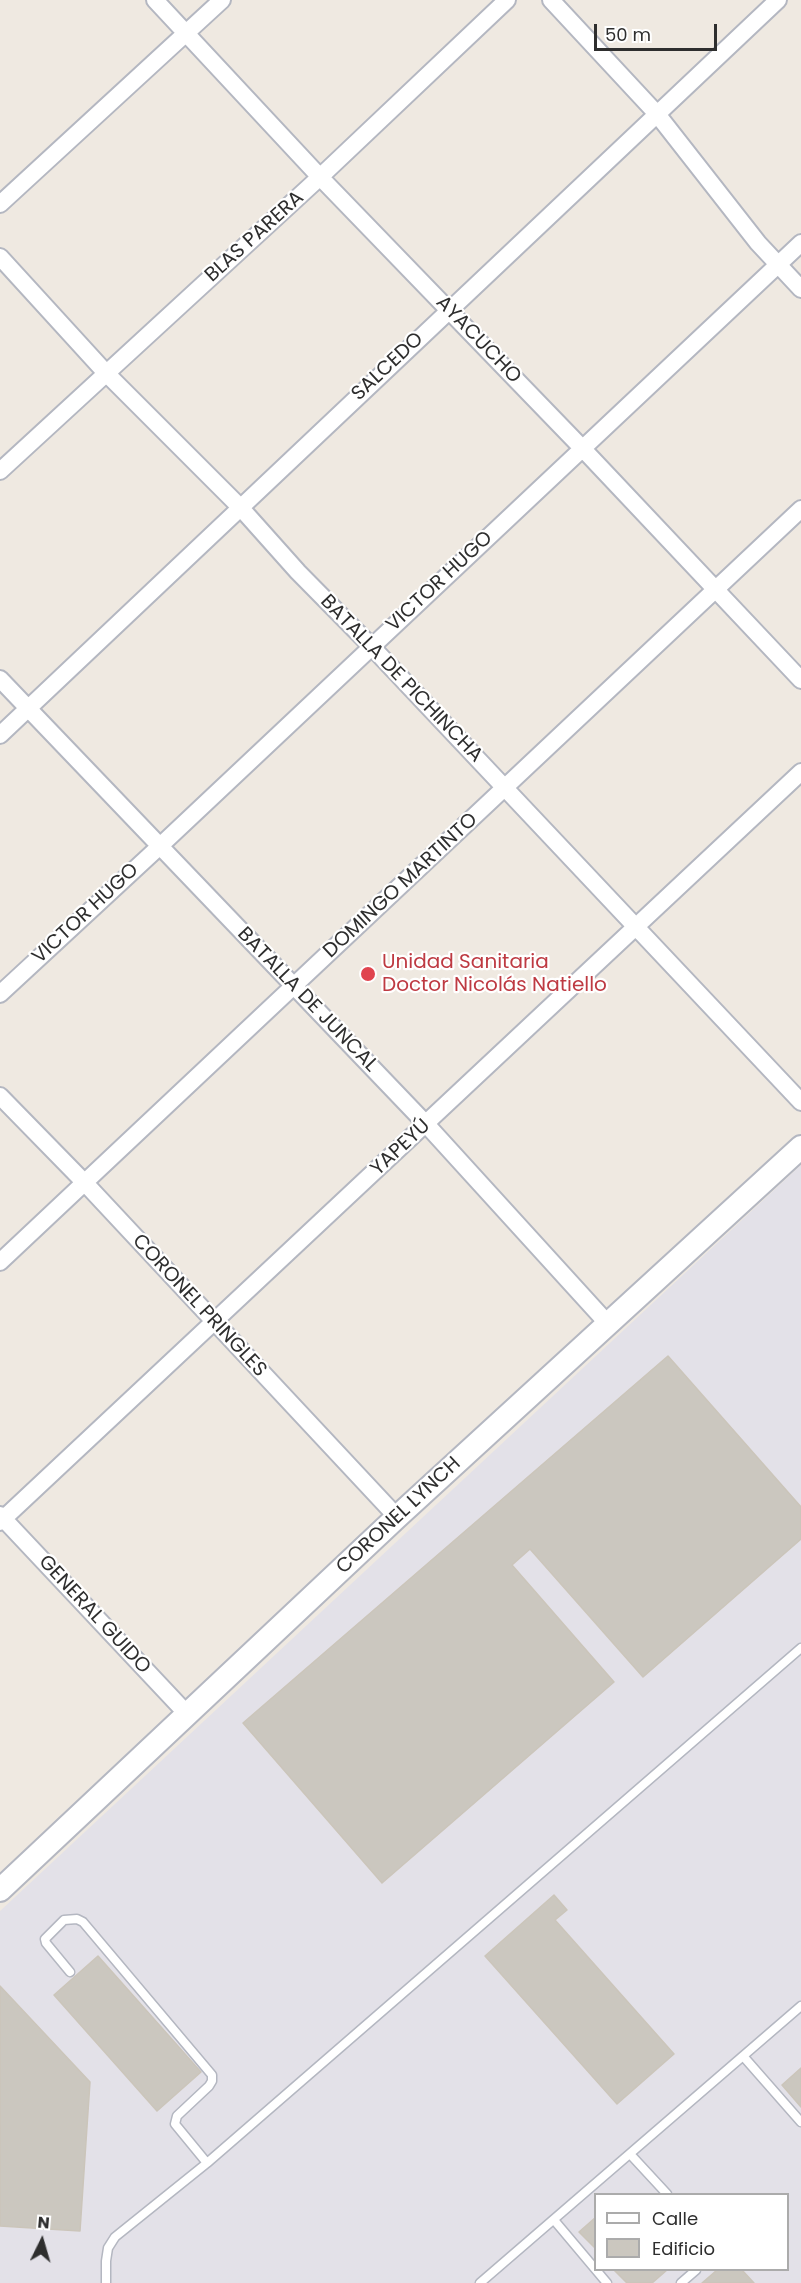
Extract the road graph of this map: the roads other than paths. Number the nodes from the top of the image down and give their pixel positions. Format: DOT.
graph roads {
  1 [pos="155,0"];
  2 [pos="222,0"];
  3 [pos="507,0"];
  4 [pos="551,0"];
  5 [pos="778,0"];
  6 [pos="186,33"];
  7 [pos="657,114"];
  8 [pos="320,177"];
  9 [pos="0,204"];
  10 [pos="801,243"];
  11 [pos="0,257"];
  12 [pos="778,265"];
  13 [pos="801,289"];
  14 [pos="449,309"];
  15 [pos="106,373"];
  16 [pos="582,449"];
  17 [pos="0,471"];
  18 [pos="240,507"];
  19 [pos="801,509"];
  20 [pos="715,589"];
  21 [pos="371,646"];
  22 [pos="0,679"];
  23 [pos="801,680"];
  24 [pos="28,709"];
  25 [pos="0,735"];
  26 [pos="801,772"];
  27 [pos="504,788"];
  28 [pos="160,846"];
  29 [pos="635,928"];
  30 [pos="295,987"];
  31 [pos="0,993"];
  32 [pos="0,1096"];
  33 [pos="801,1102"];
  34 [pos="426,1124"];
  35 [pos="801,1147"];
  36 [pos="85,1183"];
  37 [pos="0,1262"];
  38 [pos="214,1322"];
  39 [pos="609,1325"];
  40 [pos="397,1517"];
  41 [pos="1,1519"];
  42 [pos="801,1648"];
  43 [pos="188,1715"];
  44 [pos="0,1890"];
  45 [pos="70,1972"];
  46 [pos="801,2006"];
  47 [pos="743,2056"];
  48 [pos="801,2122"];
  49 [pos="630,2154"];
  50 [pos="207,2163"];
  51 [pos="666,2193"];
  52 [pos="554,2220"];
  53 [pos="594,2268"];
  54 [pos="597,2271"];
  55 [pos="695,2271"];
  56 [pos="106,2283"];
  57 [pos="480,2283"];
  58 [pos="607,2283"];
  59 [pos="681,2283"];
  1 -- 6 [label="street, AYACUCHO"];
  2 -- 6 [label="street"];
  3 -- 8 [label="street, BLAS PARERA"];
  4 -- 7 [label="street"];
  5 -- 7 [label="street, SALCEDO"];
  6 -- 8 [label="street, AYACUCHO"];
  6 -- 9 [label="street"];
  7 -- 12 [label="street"];
  7 -- 14 [label="street, SALCEDO"];
  8 -- 14 [label="street, AYACUCHO"];
  8 -- 15 [label="street, BLAS PARERA"];
  10 -- 12 [label="street, VICTOR HUGO"];
  11 -- 15 [label="street, BATALLA DE PICHINCHA"];
  12 -- 13 [label="street"];
  12 -- 16 [label="street, VICTOR HUGO"];
  14 -- 16 [label="street, AYACUCHO"];
  14 -- 18 [label="street, SALCEDO"];
  15 -- 17 [label="street, BLAS PARERA"];
  15 -- 18 [label="street, BATALLA DE PICHINCHA"];
  16 -- 20 [label="street, AYACUCHO"];
  16 -- 21 [label="street, VICTOR HUGO"];
  18 -- 21 [label="street, BATALLA DE PICHINCHA"];
  18 -- 24 [label="street, SALCEDO"];
  19 -- 20 [label="street, DOMINGO MARTINTO"];
  20 -- 23 [label="street, AYACUCHO"];
  20 -- 27 [label="street, DOMINGO MARTINTO"];
  21 -- 27 [label="street, BATALLA DE PICHINCHA"];
  21 -- 28 [label="street, VICTOR HUGO"];
  22 -- 24 [label="street, BATALLA DE JUNCAL"];
  24 -- 25 [label="street, SALCEDO"];
  24 -- 28 [label="street, BATALLA DE JUNCAL"];
  26 -- 29 [label="street, YAPEYÚ"];
  27 -- 29 [label="street, BATALLA DE PICHINCHA"];
  27 -- 30 [label="street, DOMINGO MARTINTO"];
  28 -- 30 [label="street, BATALLA DE JUNCAL"];
  28 -- 31 [label="street, VICTOR HUGO"];
  29 -- 33 [label="street, BATALLA DE PICHINCHA"];
  29 -- 34 [label="street, YAPEYÚ"];
  30 -- 34 [label="street, BATALLA DE JUNCAL"];
  30 -- 36 [label="street, DOMINGO MARTINTO"];
  32 -- 36 [label="street, CORONEL PRINGLES"];
  34 -- 38 [label="street, YAPEYÚ"];
  34 -- 39 [label="street, BATALLA DE JUNCAL"];
  35 -- 39 [label="main road, CORONEL LYNCH"];
  36 -- 37 [label="street, DOMINGO MARTINTO"];
  36 -- 38 [label="street, CORONEL PRINGLES"];
  38 -- 40 [label="street, CORONEL PRINGLES"];
  38 -- 41 [label="street, YAPEYÚ"];
  39 -- 40 [label="main road, CORONEL LYNCH"];
  40 -- 43 [label="main road, CORONEL LYNCH"];
  41 -- 43 [label="street, GENERAL GUIDO"];
  42 -- 50 [label="lane"];
  43 -- 44 [label="main road, CORONEL LYNCH"];
  45 -- 50 [label="lane"];
  46 -- 47 [label="lane"];
  47 -- 48 [label="lane"];
  47 -- 49 [label="lane"];
  49 -- 51 [label="lane"];
  49 -- 52 [label="lane"];
  50 -- 56 [label="lane"];
  52 -- 53 [label="lane"];
  52 -- 57 [label="lane"];
  54 -- 58 [label="lane"];
  55 -- 59 [label="lane"];
}
